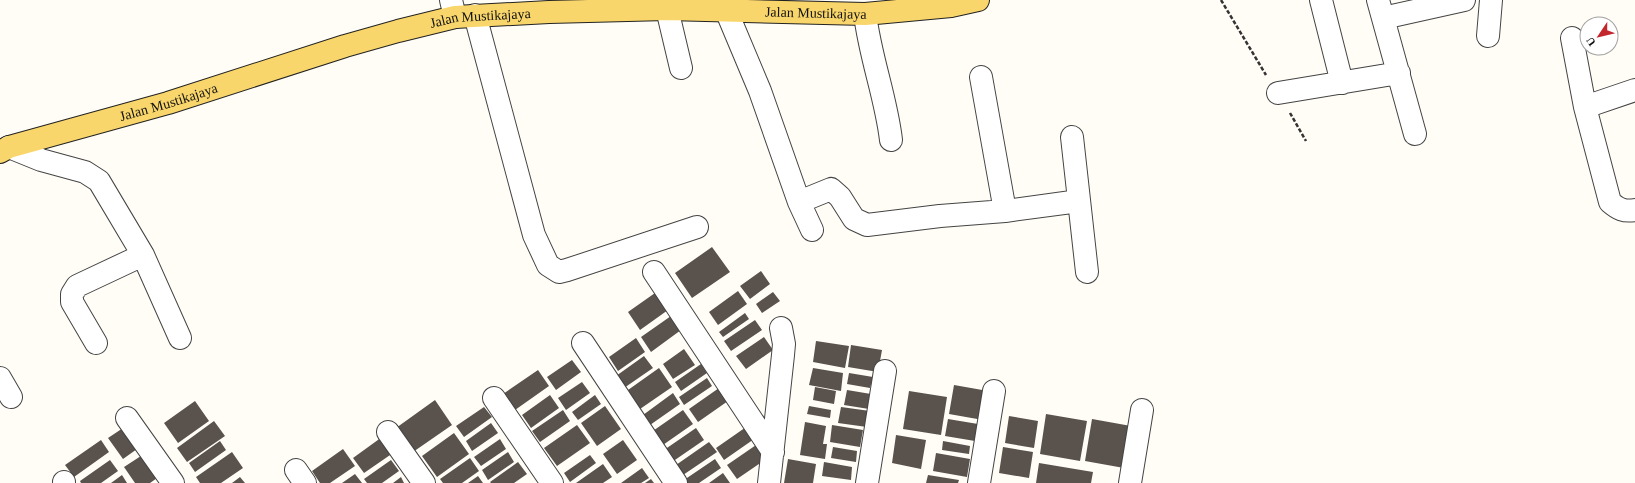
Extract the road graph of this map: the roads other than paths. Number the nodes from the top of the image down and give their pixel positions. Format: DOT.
graph roads {
  1 [pos="978,0"];
  2 [pos="1321,0"];
  3 [pos="1464,0"];
  4 [pos="1491,0"];
  5 [pos="615,5"];
  6 [pos="548,6"];
  7 [pos="759,6"];
  8 [pos="667,8"];
  9 [pos="1381,9"];
  10 [pos="726,10"];
  11 [pos="461,11"];
  12 [pos="865,14"];
  13 [pos="1488,36"];
  14 [pos="1572,38"];
  15 [pos="681,68"];
  16 [pos="1398,73"];
  17 [pos="981,77"];
  18 [pos="1342,83"];
  19 [pos="1635,90"];
  20 [pos="1278,94"];
  21 [pos="1585,108"];
  22 [pos="1415,134"];
  23 [pos="1072,137"];
  24 [pos="891,140"];
  25 [pos="4,149"];
  26 [pos="1079,201"];
  27 [pos="799,202"];
  28 [pos="1635,210"];
  29 [pos="1005,211"];
  30 [pos="697,228"];
  31 [pos="812,230"];
  32 [pos="143,255"];
  33 [pos="654,272"];
  34 [pos="1087,272"];
  35 [pos="781,328"];
  36 [pos="180,338"];
  37 [pos="96,343"];
  38 [pos="583,343"];
  39 [pos="885,372"];
  40 [pos="0,378"];
  41 [pos="994,391"];
  42 [pos="11,397"];
  43 [pos="494,398"];
  44 [pos="1142,410"];
  45 [pos="127,418"];
  46 [pos="388,432"];
  47 [pos="773,452"];
  48 [pos="173,483"];
  49 [pos="424,483"];
  50 [pos="552,483"];
  51 [pos="676,483"];
  52 [pos="769,483"];
  53 [pos="867,483"];
  54 [pos="979,483"];
  55 [pos="1130,483"];
  1 -- 12 [label="main road, Jalan Mustikajaya"];
  2 -- 18 [label="street"];
  3 -- 9 [label="street"];
  4 -- 13 [label="street"];
  5 -- 6 [label="main road, Jalan Mustikajaya"];
  5 -- 8 [label="main road, Jalan Mustikajaya"];
  6 -- 11 [label="main road, Jalan Mustikajaya"];
  7 -- 10 [label="main road, Jalan Mustikajaya"];
  7 -- 12 [label="main road, Jalan Mustikajaya"];
  8 -- 10 [label="main road, Jalan Mustikajaya"];
  8 -- 15 [label="street"];
  9 -- 16 [label="street"];
  10 -- 27 [label="street"];
  11 -- 25 [label="main road, Jalan Mustikajaya"];
  11 -- 30 [label="street"];
  12 -- 24 [label="street"];
  14 -- 21 [label="street"];
  16 -- 18 [label="street"];
  16 -- 22 [label="street"];
  17 -- 29 [label="street"];
  18 -- 20 [label="street"];
  19 -- 21 [label="street"];
  21 -- 28 [label="street"];
  23 -- 26 [label="street"];
  25 -- 32 [label="street"];
  26 -- 29 [label="street"];
  26 -- 34 [label="street"];
  27 -- 29 [label="street"];
  27 -- 31 [label="street"];
  32 -- 36 [label="street"];
  32 -- 37 [label="street"];
  33 -- 47 [label="street"];
  35 -- 47 [label="street"];
  38 -- 51 [label="street"];
  39 -- 53 [label="street"];
  40 -- 42 [label="street"];
  41 -- 54 [label="street"];
  43 -- 50 [label="street"];
  44 -- 55 [label="street"];
  45 -- 48 [label="street"];
  46 -- 49 [label="street"];
  47 -- 52 [label="street"];
}
